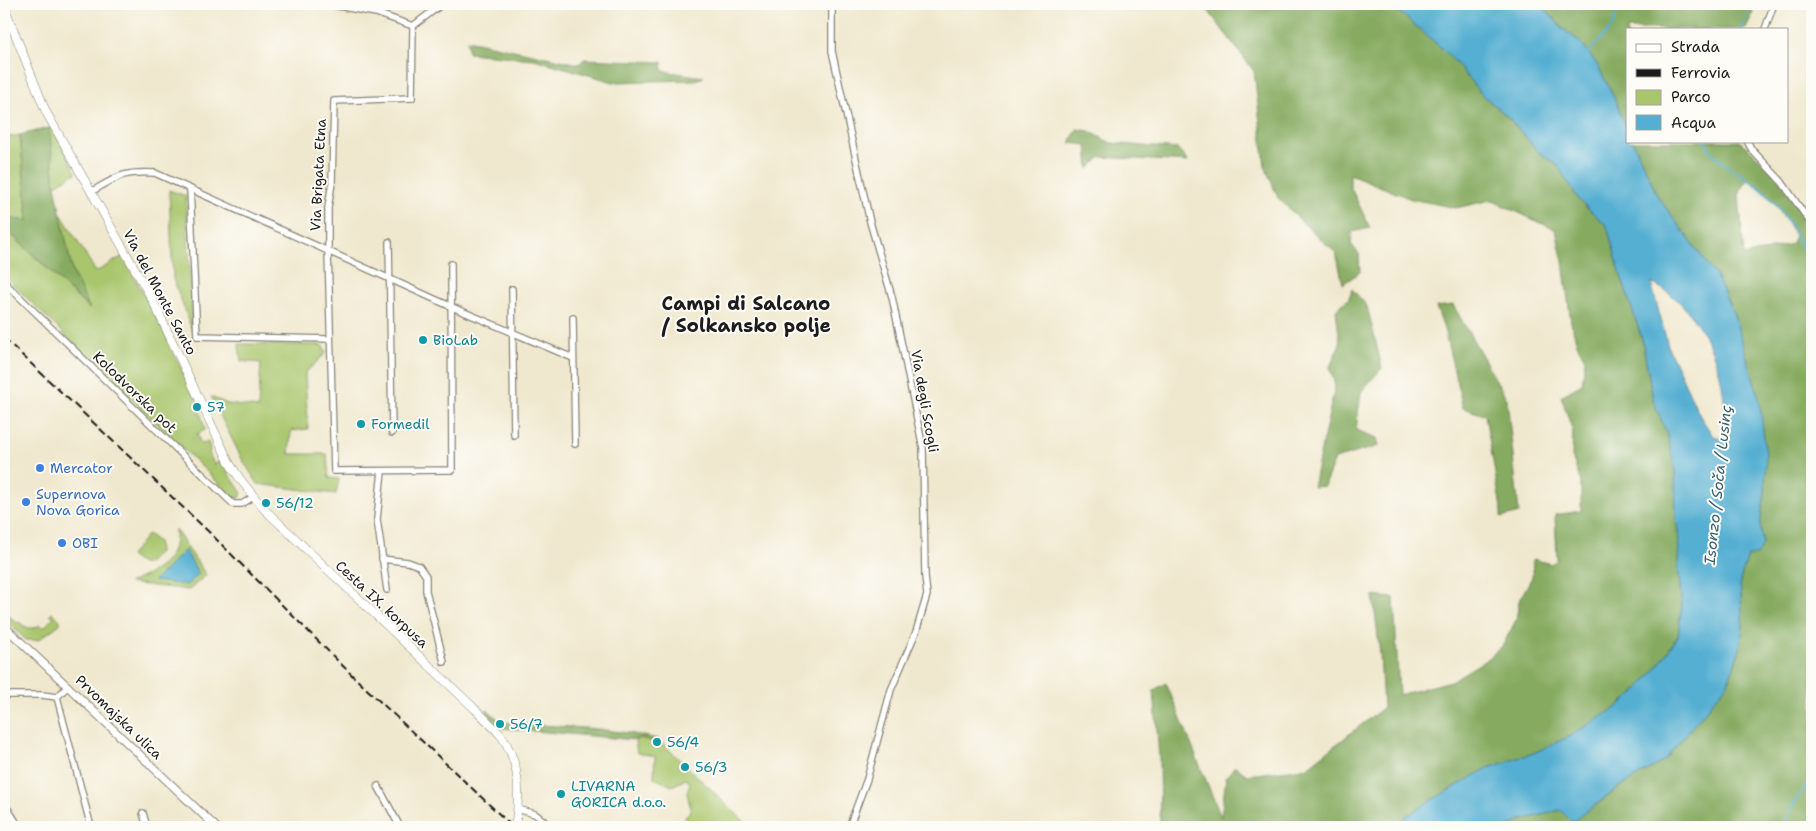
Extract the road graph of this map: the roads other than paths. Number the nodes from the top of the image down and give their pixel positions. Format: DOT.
graph roads {
  1 [pos="326,4"];
  2 [pos="442,4"];
  3 [pos="832,4"];
  4 [pos="1774,4"];
  5 [pos="4,9"];
  6 [pos="413,26"];
  7 [pos="1765,28"];
  8 [pos="1748,142"];
  9 [pos="190,189"];
  10 [pos="91,192"];
  11 [pos="1812,225"];
  12 [pos="389,242"];
  13 [pos="328,251"];
  14 [pos="451,264"];
  15 [pos="390,279"];
  16 [pos="4,282"];
  17 [pos="512,289"];
  18 [pos="452,307"];
  19 [pos="573,318"];
  20 [pos="512,333"];
  21 [pos="330,339"];
  22 [pos="573,358"];
  23 [pos="203,404"];
  24 [pos="392,433"];
  25 [pos="514,435"];
  26 [pos="575,444"];
  27 [pos="382,471"];
  28 [pos="253,497"];
  29 [pos="382,559"];
  30 [pos="387,590"];
  31 [pos="4,626"];
  32 [pos="444,662"];
  33 [pos="68,686"];
  34 [pos="4,695"];
  35 [pos="57,697"];
  36 [pos="378,786"];
  37 [pos="4,803"];
  38 [pos="517,809"];
  39 [pos="143,813"];
  40 [pos="18,825"];
  41 [pos="91,827"];
  42 [pos="147,827"];
  43 [pos="216,827"];
  44 [pos="400,827"];
  45 [pos="515,827"];
  46 [pos="545,827"];
  47 [pos="849,827"];
  1 -- 6 [label="street"];
  2 -- 6 [label="street"];
  3 -- 47 [label="street, Via degli Scogli"];
  4 -- 7 [label="street"];
  5 -- 10 [label="main road, Via del Monte Santo"];
  6 -- 13 [label="street, Via Brigata Etna"];
  8 -- 11 [label="street"];
  9 -- 10 [label="street"];
  9 -- 13 [label="street"];
  9 -- 21 [label="street, Via del Monte Santo"];
  10 -- 23 [label="main road, Via del Monte Santo"];
  12 -- 15 [label="street"];
  13 -- 15 [label="street"];
  13 -- 21 [label="street"];
  14 -- 18 [label="street"];
  15 -- 18 [label="street"];
  15 -- 24 [label="street"];
  16 -- 28 [label="street, Kolodvorska pot"];
  17 -- 20 [label="street"];
  18 -- 20 [label="street"];
  18 -- 27 [label="street"];
  19 -- 22 [label="street"];
  20 -- 22 [label="street"];
  20 -- 25 [label="street"];
  21 -- 27 [label="street"];
  22 -- 26 [label="street"];
  23 -- 28 [label="main road, Cesta IX. korpusa"];
  27 -- 29 [label="street"];
  28 -- 38 [label="main road, Cesta IX. korpusa"];
  29 -- 30 [label="street"];
  29 -- 32 [label="street"];
  31 -- 33 [label="street, Prvomajska ulica"];
  33 -- 35 [label="street"];
  33 -- 43 [label="street, Prvomajska ulica"];
  34 -- 35 [label="street"];
  35 -- 41 [label="street"];
  36 -- 44 [label="street"];
  37 -- 40 [label="street"];
  38 -- 45 [label="main road, Cesta IX. korpusa"];
  38 -- 46 [label="street"];
  39 -- 42 [label="street"];
}
